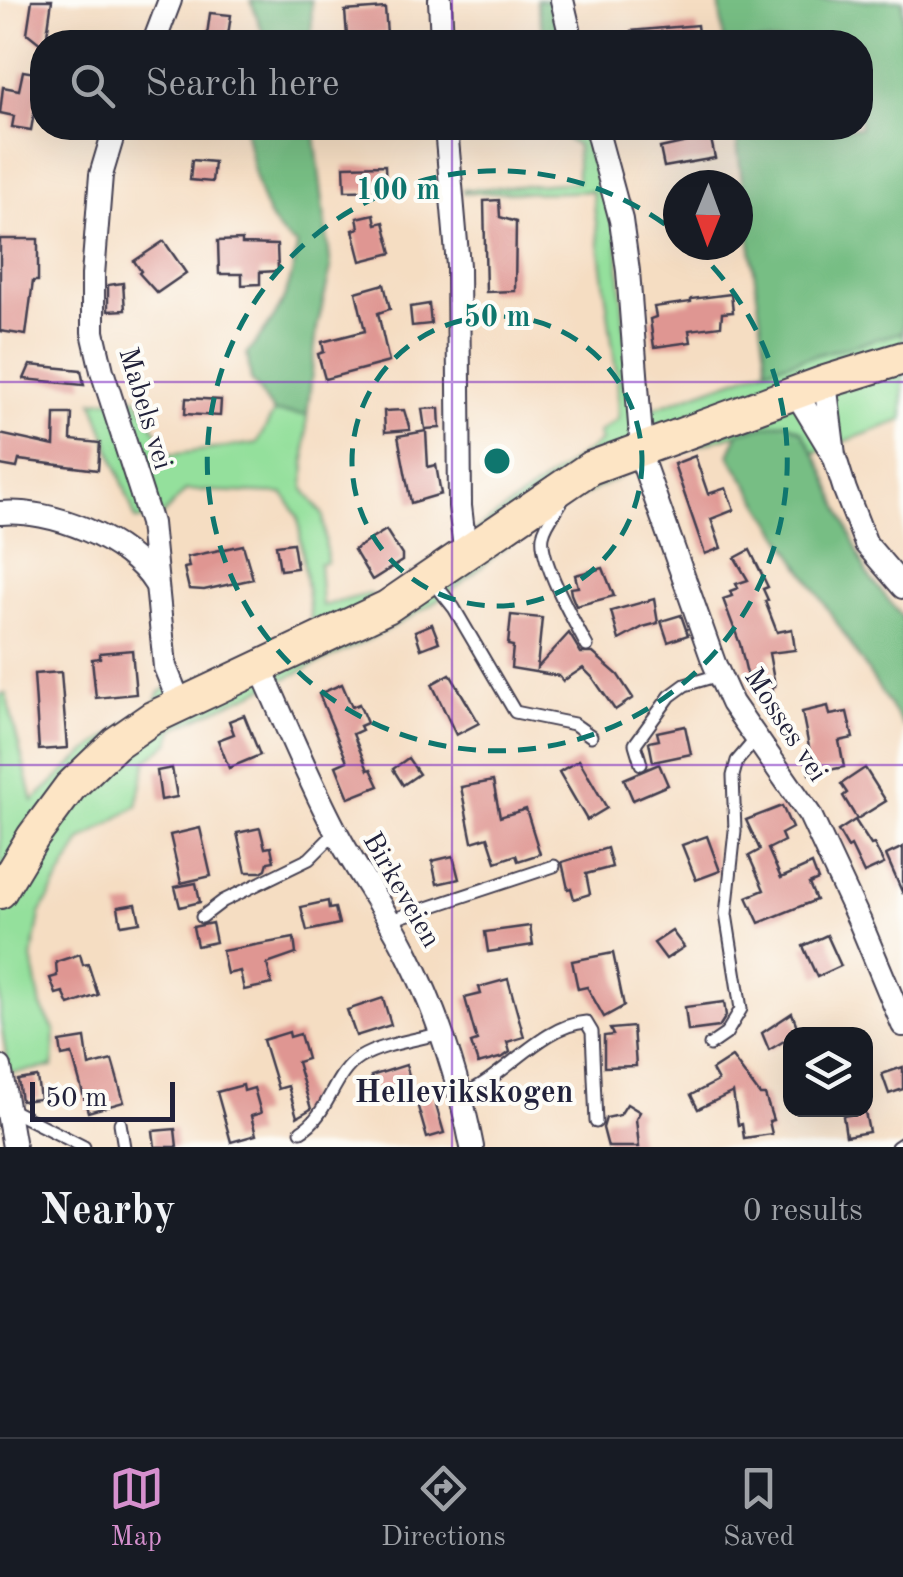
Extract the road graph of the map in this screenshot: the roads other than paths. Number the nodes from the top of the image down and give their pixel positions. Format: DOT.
graph roads {
  1 [pos="170,0"];
  2 [pos="440,0"];
  3 [pos="562,0"];
  4 [pos="159,30"];
  5 [pos="441,30"];
  6 [pos="569,30"];
  7 [pos="111,140"];
  8 [pos="447,140"];
  9 [pos="599,140"];
  10 [pos="903,358"];
  11 [pos="810,387"];
  12 [pos="641,448"];
  13 [pos="566,482"];
  14 [pos="0,514"];
  15 [pos="471,552"];
  16 [pos="432,580"];
  17 [pos="155,584"];
  18 [pos="903,587"];
  19 [pos="587,646"];
  20 [pos="261,669"];
  21 [pos="719,675"];
  22 [pos="180,704"];
  23 [pos="590,736"];
  24 [pos="755,740"];
  25 [pos="641,764"];
  26 [pos="336,832"];
  27 [pos="554,866"];
  28 [pos="0,892"];
  29 [pos="202,916"];
  30 [pos="388,921"];
  31 [pos="903,1025"];
  32 [pos="442,1033"];
  33 [pos="710,1045"];
  34 [pos="0,1067"];
  35 [pos="462,1095"];
  36 [pos="7,1108"];
  37 [pos="596,1122"];
  38 [pos="120,1123"];
  39 [pos="301,1131"];
  40 [pos="903,1143"];
  41 [pos="14,1147"];
  42 [pos="84,1147"];
  43 [pos="124,1147"];
  44 [pos="472,1147"];
  45 [pos="896,1147"];
  1 -- 4 [label="street"];
  2 -- 5 [label="street"];
  3 -- 6 [label="street"];
  7 -- 17 [label="street, Mabels vei"];
  8 -- 15 [label="street"];
  9 -- 12 [label="street, Mosses vei"];
  10 -- 11 [label="main road"];
  11 -- 12 [label="main road"];
  11 -- 18 [label="street"];
  12 -- 13 [label="main road"];
  12 -- 21 [label="street, Mosses vei"];
  13 -- 15 [label="main road"];
  13 -- 19 [label="lane"];
  14 -- 17 [label="street"];
  15 -- 16 [label="main road"];
  16 -- 20 [label="main road"];
  16 -- 23 [label="lane"];
  17 -- 22 [label="street, Mabels vei"];
  20 -- 22 [label="main road"];
  20 -- 26 [label="street, Birkeveien"];
  21 -- 24 [label="street, Mosses vei"];
  21 -- 25 [label="lane"];
  22 -- 28 [label="main road"];
  24 -- 31 [label="street, Mosses vei"];
  24 -- 33 [label="lane"];
  26 -- 29 [label="lane"];
  26 -- 30 [label="street, Birkeveien"];
  27 -- 30 [label="lane"];
  30 -- 32 [label="street, Birkeveien"];
  32 -- 35 [label="street, Birkeveien"];
  32 -- 39 [label="lane"];
  34 -- 36 [label="street"];
  35 -- 37 [label="lane"];
  35 -- 44 [label="street, Birkeveien"];
  36 -- 41 [label="street"];
  36 -- 42 [label="lane"];
  38 -- 43 [label="lane"];
  40 -- 45 [label="lane"];
}
